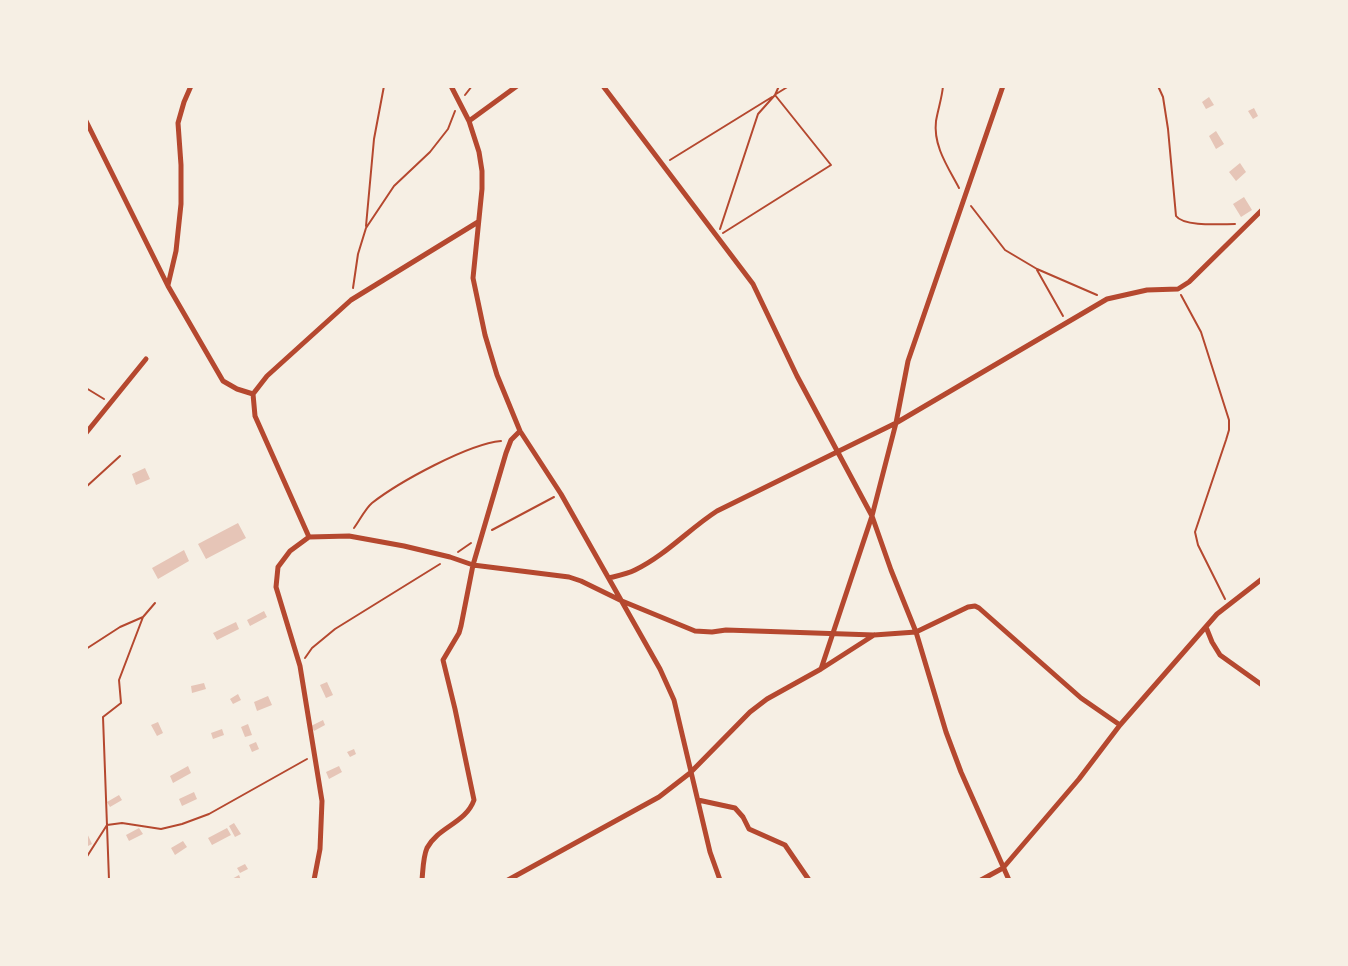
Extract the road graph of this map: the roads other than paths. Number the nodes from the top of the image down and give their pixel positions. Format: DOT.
graph roads {
  1 [pos="191,86"];
  2 [pos="450,86"];
  3 [pos="517,86"];
  4 [pos="604,86"];
  5 [pos="1003,86"];
  6 [pos="86,120"];
  7 [pos="469,121"];
  8 [pos="1262,210"];
  9 [pos="478,222"];
  10 [pos="168,286"];
  11 [pos="146,359"];
  12 [pos="253,394"];
  13 [pos="896,423"];
  14 [pos="520,431"];
  15 [pos="86,433"];
  16 [pos="836,451"];
  17 [pos="872,516"];
  18 [pos="309,537"];
  19 [pos="473,565"];
  20 [pos="609,578"];
  21 [pos="1262,579"];
  22 [pos="622,601"];
  23 [pos="1206,627"];
  24 [pos="834,632"];
  25 [pos="916,632"];
  26 [pos="874,635"];
  27 [pos="820,669"];
  28 [pos="1262,685"];
  29 [pos="1120,725"];
  30 [pos="690,773"];
  31 [pos="698,800"];
  32 [pos="1003,868"];
  33 [pos="314,880"];
  34 [pos="422,880"];
  35 [pos="508,880"];
  36 [pos="720,880"];
  37 [pos="809,880"];
  38 [pos="981,880"];
  39 [pos="1009,880"];
  1 -- 10 [label="street"];
  2 -- 7 [label="street"];
  3 -- 7 [label="street"];
  4 -- 16 [label="street"];
  5 -- 13 [label="street"];
  6 -- 10 [label="street"];
  7 -- 9 [label="street"];
  8 -- 13 [label="street"];
  9 -- 12 [label="street"];
  9 -- 14 [label="street"];
  10 -- 12 [label="street"];
  11 -- 15 [label="street"];
  12 -- 18 [label="street"];
  13 -- 16 [label="street"];
  13 -- 17 [label="street"];
  14 -- 19 [label="street"];
  14 -- 20 [label="street"];
  16 -- 17 [label="street"];
  16 -- 20 [label="street"];
  17 -- 24 [label="street"];
  17 -- 25 [label="street"];
  18 -- 19 [label="street"];
  18 -- 33 [label="street"];
  19 -- 22 [label="street"];
  19 -- 34 [label="street"];
  20 -- 22 [label="street"];
  21 -- 23 [label="street"];
  22 -- 24 [label="street"];
  22 -- 30 [label="street"];
  23 -- 28 [label="street"];
  23 -- 29 [label="street"];
  24 -- 26 [label="street"];
  24 -- 27 [label="street"];
  25 -- 26 [label="street"];
  25 -- 29 [label="street"];
  25 -- 32 [label="street"];
  26 -- 27 [label="street"];
  27 -- 30 [label="street"];
  29 -- 32 [label="street"];
  30 -- 31 [label="street"];
  30 -- 35 [label="street"];
  31 -- 36 [label="street"];
  31 -- 37 [label="street"];
  32 -- 38 [label="street"];
  32 -- 39 [label="street"];
}
